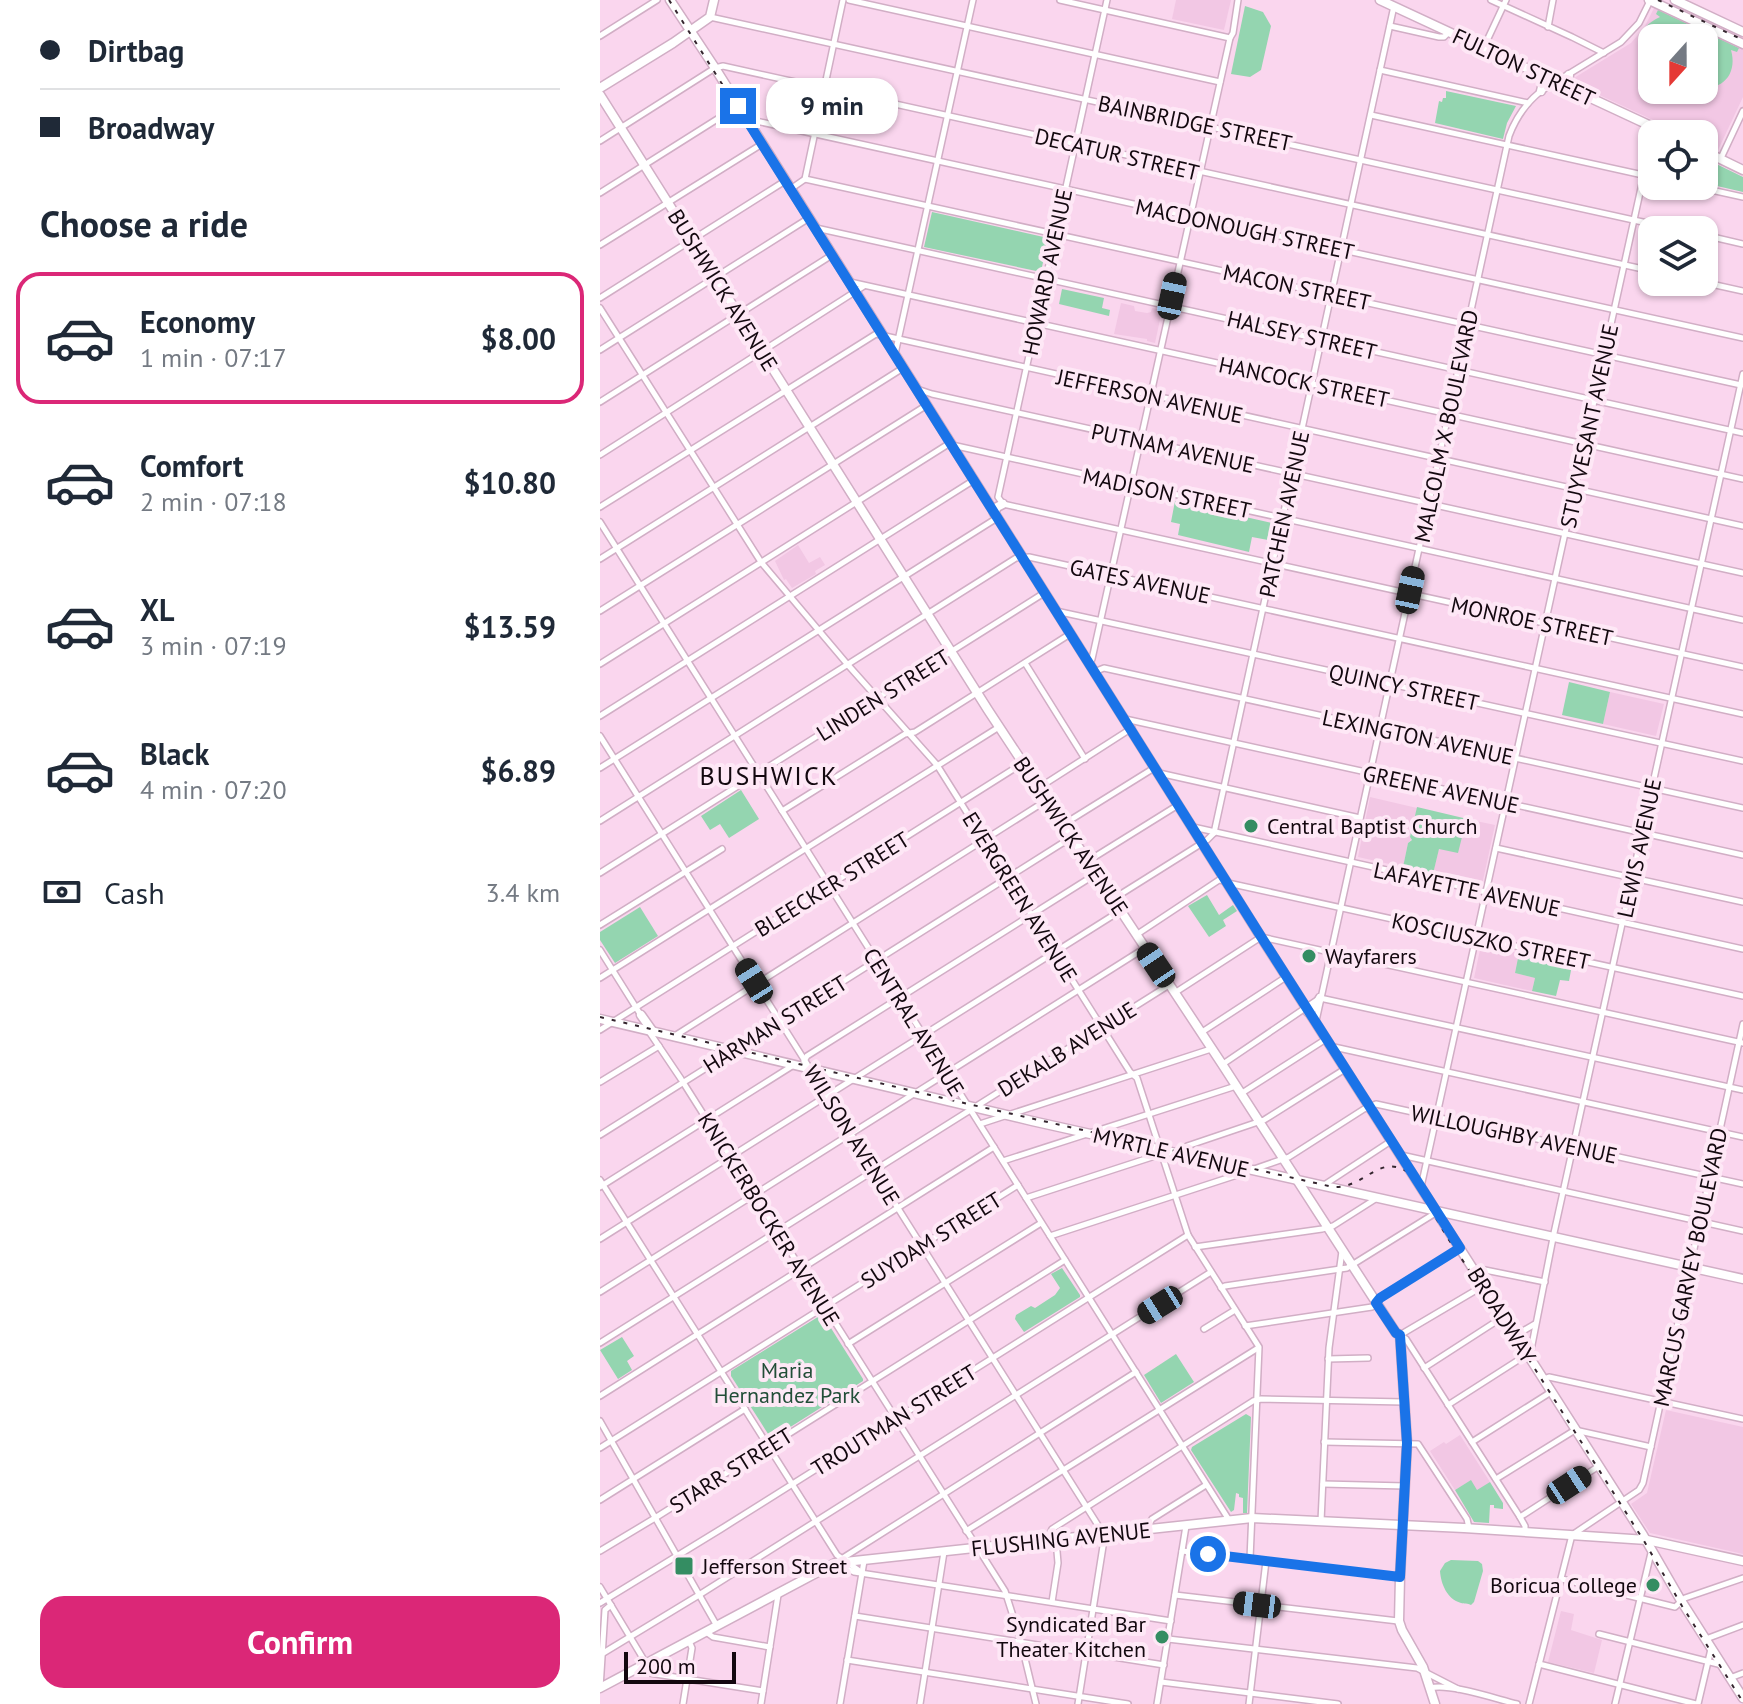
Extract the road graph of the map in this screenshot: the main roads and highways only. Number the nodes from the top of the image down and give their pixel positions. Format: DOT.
graph roads {
  1 [pos="670,0"];
  2 [pos="714,0"];
  3 [pos="1380,0"];
  4 [pos="1650,0"];
  5 [pos="1662,0"];
  6 [pos="1675,0"];
  7 [pos="1681,15"];
  8 [pos="1696,16"];
  9 [pos="690,31"];
  10 [pos="1742,37"];
  11 [pos="1569,75"];
  12 [pos="1542,76"];
  13 [pos="600,88"];
  14 [pos="1572,90"];
  15 [pos="1541,91"];
  16 [pos="600,95"];
  17 [pos="1638,125"];
  18 [pos="1718,158"];
  19 [pos="1743,170"];
  20 [pos="987,501"];
  21 [pos="996,516"];
  22 [pos="1320,998"];
  23 [pos="1307,1010"];
  24 [pos="639,1011"];
  25 [pos="600,1019"];
  26 [pos="650,1031"];
  27 [pos="1297,1180"];
  28 [pos="1437,1212"];
  29 [pos="1743,1279"];
  30 [pos="1403,1525"];
  31 [pos="1647,1540"];
  32 [pos="1743,1561"];
  33 [pos="600,1688"];
  34 [pos="1743,1698"];
  35 [pos="1435,1704"];
  1 -- 9 [label="main road, BROADWAY"];
  2 -- 9 [label="main road"];
  3 -- 12 [label="main road, FULTON STREET"];
  4 -- 7 [label="main road"];
  5 -- 8 [label="main road"];
  6 -- 10 [label="main road"];
  7 -- 8 [label="main road"];
  7 -- 10 [label="main road"];
  8 -- 10 [label="main road"];
  9 -- 13 [label="main road"];
  9 -- 20 [label="main road, BROADWAY"];
  11 -- 14 [label="main road"];
  12 -- 14 [label="main road, FULTON STREET"];
  12 -- 15 [label="main road"];
  14 -- 17 [label="main road, FULTON STREET"];
  16 -- 27 [label="main road, BUSHWICK AVENUE"];
  18 -- 19 [label="main road"];
  20 -- 21 [label="main road, BROADWAY"];
  20 -- 21 [label="main road"];
  21 -- 23 [label="main road, BROADWAY"];
  22 -- 23 [label="main road"];
  23 -- 28 [label="main road, BROADWAY"];
  24 -- 26 [label="main road"];
  25 -- 26 [label="main road, MYRTLE AVENUE"];
  26 -- 27 [label="main road, MYRTLE AVENUE"];
  27 -- 28 [label="main road, MYRTLE AVENUE"];
  27 -- 30 [label="main road, BUSHWICK AVENUE"];
  28 -- 29 [label="main road, MYRTLE AVENUE"];
  28 -- 31 [label="main road, BROADWAY"];
  30 -- 31 [label="main road, FLUSHING AVENUE"];
  30 -- 33 [label="main road, FLUSHING AVENUE"];
  30 -- 35 [label="main road"];
  31 -- 32 [label="main road, FLUSHING AVENUE"];
  31 -- 34 [label="main road, BROADWAY"];
}
